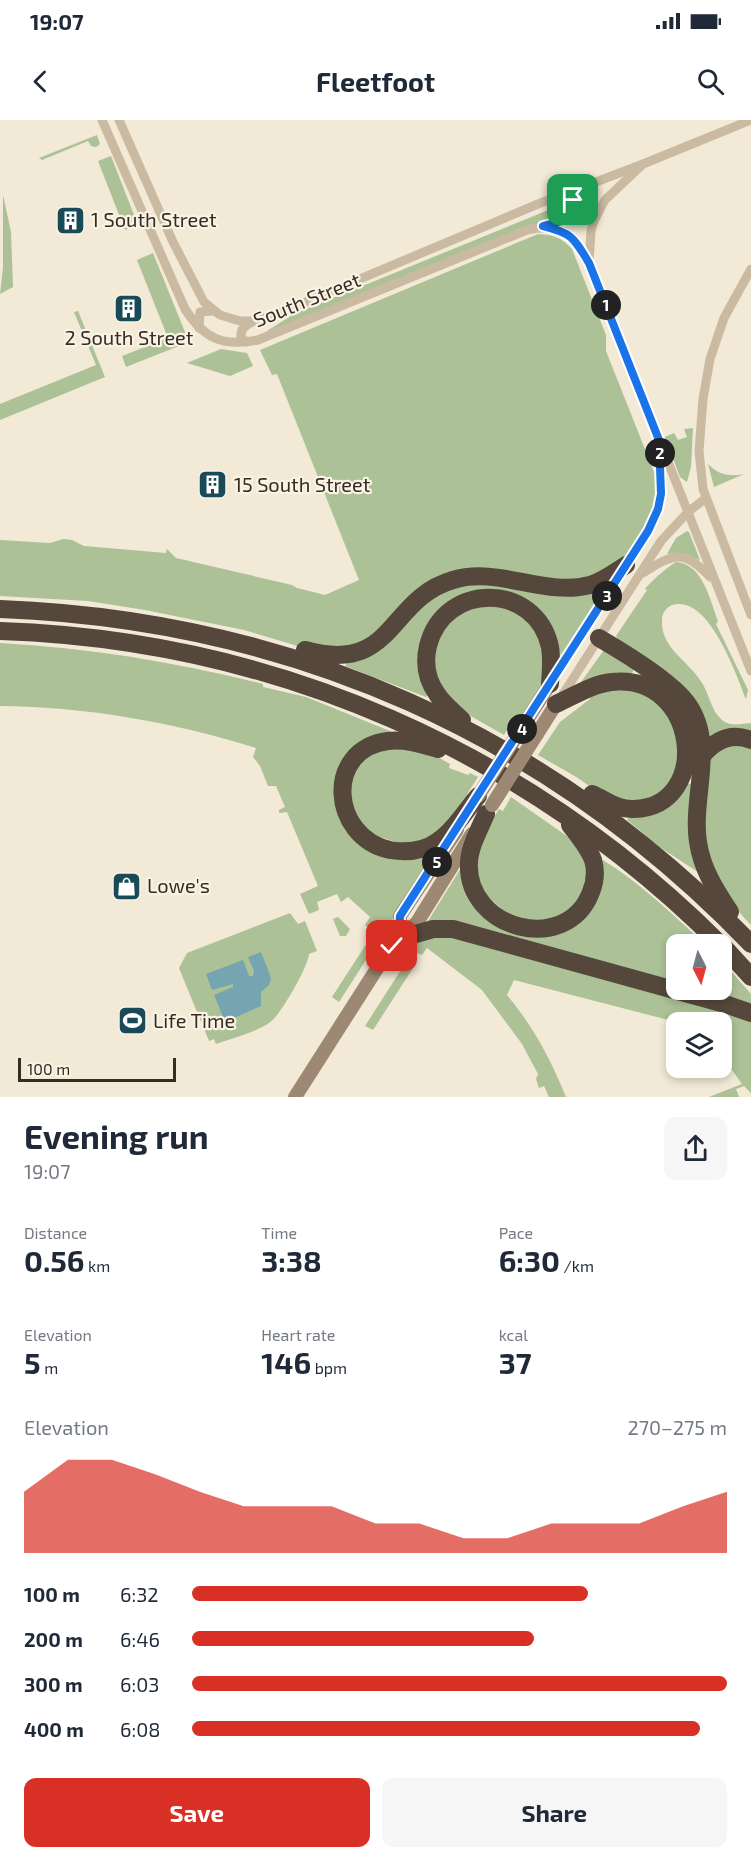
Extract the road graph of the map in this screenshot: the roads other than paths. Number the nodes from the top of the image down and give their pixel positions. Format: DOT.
graph roads {
  1 [pos="102,120"];
  2 [pos="119,120"];
  3 [pos="751,120"];
  4 [pos="643,164"];
  5 [pos="556,197"];
  6 [pos="543,226"];
  7 [pos="589,263"];
  8 [pos="751,268"];
  9 [pos="213,311"];
  10 [pos="254,321"];
  11 [pos="198,328"];
  12 [pos="247,342"];
  13 [pos="659,440"];
  14 [pos="706,498"];
  15 [pos="688,512"];
  16 [pos="633,571"];
  17 [pos="715,583"];
  18 [pos="0,609"];
  19 [pos="751,615"];
  20 [pos="0,631"];
  21 [pos="599,638"];
  22 [pos="247,644"];
  23 [pos="751,671"];
  24 [pos="550,684"];
  25 [pos="556,704"];
  26 [pos="479,736"];
  27 [pos="751,740"];
  28 [pos="702,756"];
  29 [pos="485,765"];
  30 [pos="544,774"];
  31 [pos="485,805"];
  32 [pos="558,810"];
  33 [pos="710,934"];
  34 [pos="397,937"];
  35 [pos="751,944"];
  36 [pos="732,957"];
  37 [pos="751,977"];
  38 [pos="751,1013"];
  39 [pos="295,1097"];
  1 -- 11 [label="street"];
  2 -- 9 [label="street"];
  3 -- 4 [label="street, South Street"];
  4 -- 5 [label="street, South Street"];
  4 -- 7 [label="street"];
  5 -- 6 [label="street, South Street"];
  5 -- 10 [label="street, South Street"];
  6 -- 7 [label="street"];
  6 -- 12 [label="street, South Street"];
  7 -- 13 [label="street"];
  8 -- 14 [label="street"];
  9 -- 10 [label="street, South Street"];
  9 -- 11 [label="street"];
  10 -- 12 [label="street"];
  11 -- 12 [label="street, South Street"];
  13 -- 15 [label="street"];
  13 -- 16 [label="street"];
  14 -- 15 [label="street"];
  14 -- 19 [label="street"];
  15 -- 16 [label="street"];
  15 -- 17 [label="street"];
  16 -- 17 [label="street"];
  16 -- 21 [label="street"];
  16 -- 22 [label="highway"];
  16 -- 24 [label="street"];
  17 -- 23 [label="street"];
  18 -- 22 [label="highway"];
  20 -- 29 [label="highway"];
  21 -- 25 [label="street"];
  21 -- 28 [label="highway"];
  22 -- 26 [label="highway"];
  24 -- 26 [label="highway"];
  24 -- 31 [label="main road, bridge"];
  25 -- 30 [label="highway"];
  25 -- 31 [label="main road, bridge"];
  26 -- 30 [label="highway"];
  27 -- 28 [label="highway"];
  28 -- 35 [label="highway"];
  29 -- 31 [label="highway"];
  29 -- 32 [label="highway"];
  30 -- 35 [label="highway"];
  31 -- 32 [label="highway"];
  31 -- 34 [label="main road"];
  31 -- 34 [label="main road"];
  32 -- 33 [label="highway"];
  34 -- 38 [label="highway"];
  34 -- 39 [label="main road"];
  36 -- 37 [label="highway"];
}
